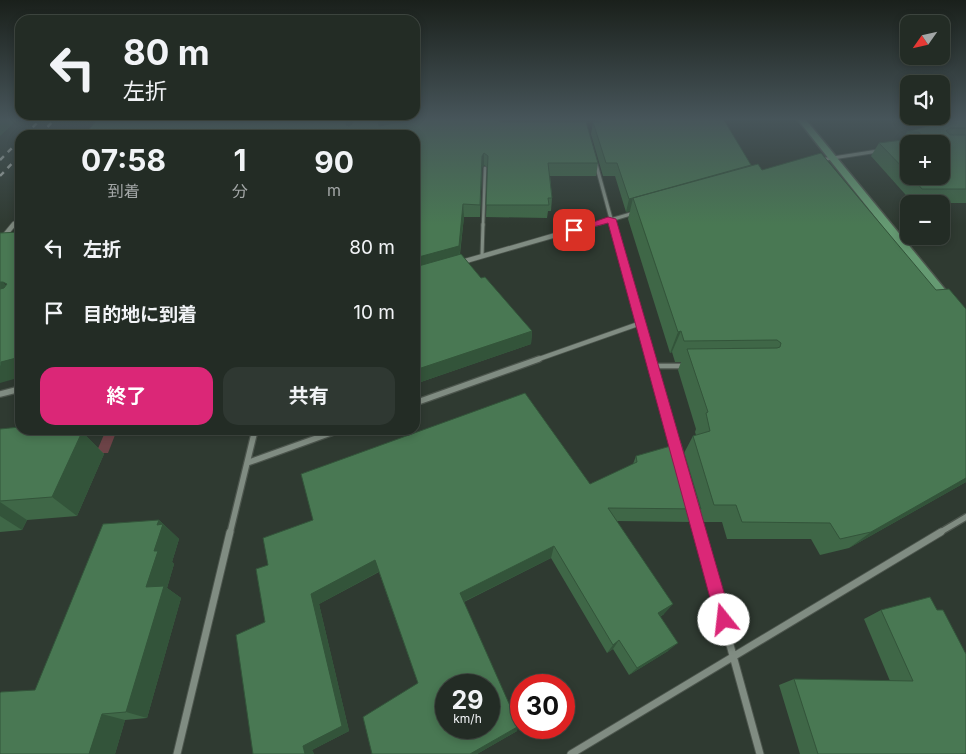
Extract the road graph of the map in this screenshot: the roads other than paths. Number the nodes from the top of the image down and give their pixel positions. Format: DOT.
graph roads {
  1 [pos="847,155"];
  2 [pos="831,157"];
  3 [pos="594,158"];
  4 [pos="816,160"];
  5 [pos="485,168"];
  6 [pos="639,211"];
  7 [pos="611,219"];
  8 [pos="15,223"];
  9 [pos="0,241"];
  10 [pos="482,256"];
  11 [pos="453,265"];
  12 [pos="641,322"];
  13 [pos="966,323"];
  14 [pos="653,366"];
  15 [pos="690,366"];
  16 [pos="15,390"];
  17 [pos="0,394"];
  18 [pos="420,401"];
  19 [pos="254,435"];
  20 [pos="325,435"];
  21 [pos="679,460"];
  22 [pos="247,462"];
  23 [pos="692,506"];
  24 [pos="966,517"];
  25 [pos="734,656"];
  26 [pos="177,754"];
  27 [pos="571,754"];
  28 [pos="760,754"];
  1 -- 2 [label="street"];
  2 -- 4 [label="street"];
  2 -- 13 [label="main road"];
  3 -- 7 [label="street"];
  5 -- 10 [label="lane"];
  6 -- 7 [label="street"];
  7 -- 10 [label="street"];
  7 -- 12 [label="street"];
  8 -- 9 [label="street"];
  10 -- 11 [label="street"];
  12 -- 14 [label="street"];
  12 -- 18 [label="street"];
  14 -- 15 [label="lane"];
  14 -- 21 [label="street"];
  16 -- 17 [label="street"];
  19 -- 22 [label="street"];
  20 -- 22 [label="street"];
  22 -- 26 [label="street"];
  23 -- 25 [label="street"];
  24 -- 25 [label="street"];
  25 -- 27 [label="street"];
  25 -- 28 [label="street"];
}
